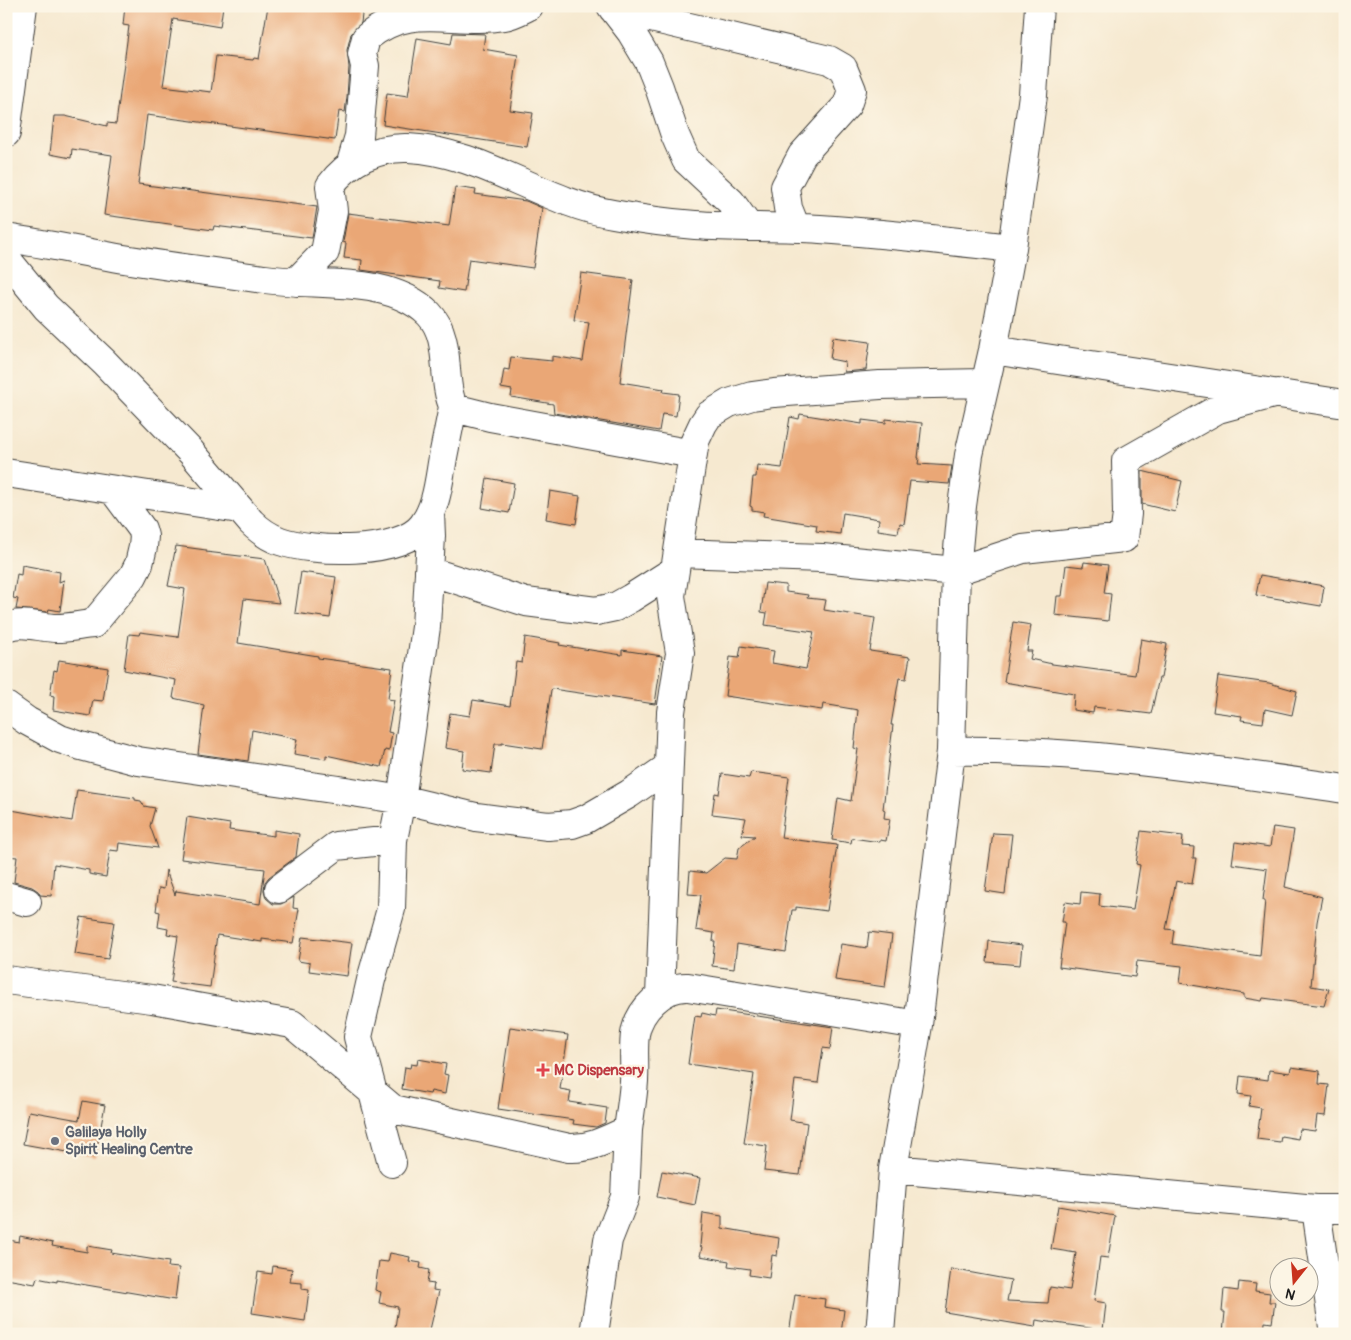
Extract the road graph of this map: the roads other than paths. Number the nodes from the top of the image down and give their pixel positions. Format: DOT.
graph roads {
  1 [pos="23,6"];
  2 [pos="529,6"];
  3 [pos="1039,6"];
  4 [pos="612,8"];
  5 [pos="6,133"];
  6 [pos="351,163"];
  7 [pos="750,227"];
  8 [pos="796,228"];
  9 [pos="6,238"];
  10 [pos="1012,248"];
  11 [pos="6,258"];
  12 [pos="296,282"];
  13 [pos="993,350"];
  14 [pos="985,383"];
  15 [pos="1277,393"];
  16 [pos="1345,404"];
  17 [pos="453,408"];
  18 [pos="694,454"];
  19 [pos="6,473"];
  20 [pos="113,490"];
  21 [pos="239,509"];
  22 [pos="430,513"];
  23 [pos="677,562"];
  24 [pos="429,571"];
  25 [pos="956,572"];
  26 [pos="6,626"];
  27 [pos="7,707"];
  28 [pos="951,751"];
  29 [pos="668,767"];
  30 [pos="1345,789"];
  31 [pos="401,800"];
  32 [pos="393,840"];
  33 [pos="279,889"];
  34 [pos="6,980"];
  35 [pos="660,996"];
  36 [pos="918,1025"];
  37 [pos="373,1092"];
  38 [pos="628,1130"];
  39 [pos="392,1163"];
  40 [pos="893,1169"];
  41 [pos="1316,1209"];
  42 [pos="1345,1209"];
  43 [pos="594,1334"];
  44 [pos="880,1334"];
  45 [pos="1334,1334"];
  1 -- 5 [label="street"];
  2 -- 6 [label="street"];
  3 -- 10 [label="street"];
  4 -- 7 [label="street"];
  4 -- 8 [label="street"];
  6 -- 7 [label="street"];
  6 -- 12 [label="street"];
  7 -- 8 [label="street"];
  8 -- 10 [label="street"];
  9 -- 12 [label="street"];
  10 -- 13 [label="street"];
  11 -- 21 [label="street"];
  12 -- 17 [label="street"];
  13 -- 14 [label="street"];
  13 -- 15 [label="street"];
  14 -- 18 [label="street"];
  14 -- 25 [label="street"];
  15 -- 16 [label="street"];
  15 -- 25 [label="street"];
  17 -- 18 [label="street"];
  17 -- 22 [label="street"];
  18 -- 23 [label="street"];
  19 -- 20 [label="street"];
  20 -- 21 [label="street"];
  20 -- 26 [label="street"];
  21 -- 22 [label="street"];
  22 -- 24 [label="street"];
  23 -- 24 [label="street"];
  23 -- 25 [label="street"];
  23 -- 29 [label="street"];
  24 -- 31 [label="street"];
  25 -- 28 [label="street"];
  27 -- 31 [label="street"];
  28 -- 30 [label="street"];
  28 -- 36 [label="street"];
  29 -- 31 [label="street"];
  29 -- 35 [label="street"];
  31 -- 32 [label="street"];
  32 -- 33 [label="street"];
  32 -- 37 [label="street"];
  34 -- 37 [label="street"];
  35 -- 36 [label="street"];
  35 -- 38 [label="street"];
  36 -- 40 [label="street"];
  37 -- 38 [label="street"];
  37 -- 39 [label="street"];
  38 -- 43 [label="street"];
  40 -- 41 [label="street"];
  40 -- 44 [label="street"];
  41 -- 42 [label="street"];
  41 -- 45 [label="street"];
}
